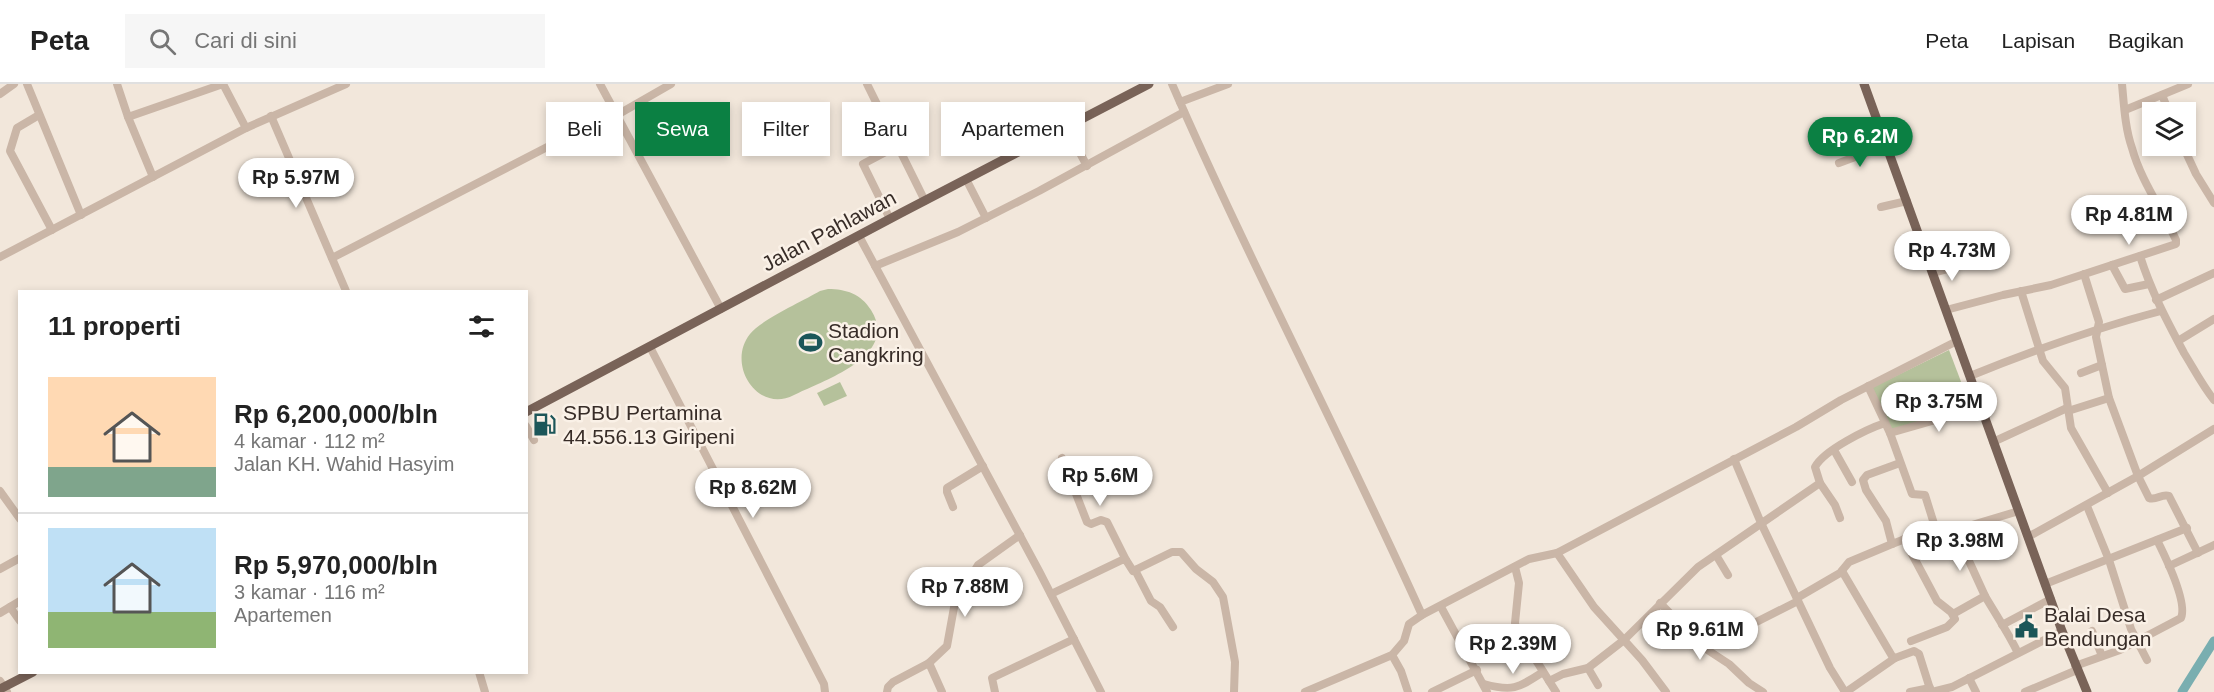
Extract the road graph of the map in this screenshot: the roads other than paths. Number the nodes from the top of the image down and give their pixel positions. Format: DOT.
graph roads {
  1 [pos="14,84"];
  2 [pos="27,84"];
  3 [pos="117,84"];
  4 [pos="223,84"];
  5 [pos="346,84"];
  6 [pos="600,84"];
  7 [pos="670,84"];
  8 [pos="867,84"];
  9 [pos="1172,84"];
  10 [pos="1228,84"];
  11 [pos="1864,84"];
  12 [pos="2122,84"];
  13 [pos="2188,84"];
  14 [pos="1146,85"];
  15 [pos="2175,87"];
  16 [pos="0,94"];
  17 [pos="2162,95"];
  18 [pos="610,102"];
  19 [pos="876,102"];
  20 [pos="1180,102"];
  21 [pos="2165,102"];
  22 [pos="623,110"];
  23 [pos="2125,110"];
  24 [pos="1185,112"];
  25 [pos="39,115"];
  26 [pos="272,116"];
  27 [pos="128,117"];
  28 [pos="1085,117"];
  29 [pos="1880,126"];
  30 [pos="623,127"];
  31 [pos="246,128"];
  32 [pos="1866,132"];
  33 [pos="1887,145"];
  34 [pos="1829,146"];
  35 [pos="546,149"];
  36 [pos="1873,150"];
  37 [pos="879,156"];
  38 [pos="902,156"];
  39 [pos="1010,156"];
  40 [pos="1082,156"];
  41 [pos="2188,156"];
  42 [pos="1839,163"];
  43 [pos="1087,166"];
  44 [pos="153,177"];
  45 [pos="966,179"];
  46 [pos="925,201"];
  47 [pos="1907,201"];
  48 [pos="2214,203"];
  49 [pos="1881,207"];
  50 [pos="81,215"];
  51 [pos="986,218"];
  52 [pos="890,219"];
  53 [pos="52,230"];
  54 [pos="859,236"];
  55 [pos="2140,256"];
  56 [pos="0,257"];
  57 [pos="332,258"];
  58 [pos="1963,265"];
  59 [pos="2112,265"];
  60 [pos="875,266"];
  61 [pos="1932,273"];
  62 [pos="2214,273"];
  63 [pos="2084,274"];
  64 [pos="2149,284"];
  65 [pos="346,290"];
  66 [pos="2021,291"];
  67 [pos="2156,300"];
  68 [pos="721,309"];
  69 [pos="1946,310"];
  70 [pos="2161,311"];
  71 [pos="2214,319"];
  72 [pos="2098,329"];
  73 [pos="1957,341"];
  74 [pos="2178,341"];
  75 [pos="650,347"];
  76 [pos="2039,350"];
  77 [pos="2102,365"];
  78 [pos="2081,373"];
  79 [pos="1970,376"];
  80 [pos="1868,386"];
  81 [pos="2109,398"];
  82 [pos="2214,400"];
  83 [pos="1981,406"];
  84 [pos="2068,410"];
  85 [pos="528,411"];
  86 [pos="1885,423"];
  87 [pos="2214,429"];
  88 [pos="528,430"];
  89 [pos="1890,434"];
  90 [pos="534,440"];
  91 [pos="1994,442"];
  92 [pos="1834,450"];
  93 [pos="1062,458"];
  94 [pos="1734,459"];
  95 [pos="1900,463"];
  96 [pos="983,466"];
  97 [pos="2138,476"];
  98 [pos="1852,482"];
  99 [pos="1820,483"];
  100 [pos="0,491"];
  101 [pos="2108,493"];
  102 [pos="2087,506"];
  103 [pos="953,507"];
  104 [pos="2019,511"];
  105 [pos="18,516"];
  106 [pos="1840,518"];
  107 [pos="1761,523"];
  108 [pos="1953,526"];
  109 [pos="1935,527"];
  110 [pos="2187,528"];
  111 [pos="1020,535"];
  112 [pos="2028,537"];
  113 [pos="1904,539"];
  114 [pos="2157,540"];
  115 [pos="1892,544"];
  116 [pos="2214,546"];
  117 [pos="1557,553"];
  118 [pos="2198,553"];
  119 [pos="1716,555"];
  120 [pos="18,559"];
  121 [pos="1126,560"];
  122 [pos="2109,560"];
  123 [pos="2169,566"];
  124 [pos="1515,567"];
  125 [pos="0,569"];
  126 [pos="1135,570"];
  127 [pos="1842,571"];
  128 [pos="1728,575"];
  129 [pos="2045,584"];
  130 [pos="1051,594"];
  131 [pos="1985,596"];
  132 [pos="1797,599"];
  133 [pos="2051,599"];
  134 [pos="18,602"];
  135 [pos="1660,603"];
  136 [pos="10,607"];
  137 [pos="1441,607"];
  138 [pos="0,614"];
  139 [pos="1953,614"];
  140 [pos="1422,615"];
  141 [pos="18,618"];
  142 [pos="2002,624"];
  143 [pos="1173,627"];
  144 [pos="2092,631"];
  145 [pos="2062,632"];
  146 [pos="1074,639"];
  147 [pos="1624,640"];
  148 [pos="1911,641"];
  149 [pos="2137,641"];
  150 [pos="1705,648"];
  151 [pos="2018,653"];
  152 [pos="1392,655"];
  153 [pos="2102,656"];
  154 [pos="1895,658"];
  155 [pos="2147,660"];
  156 [pos="929,663"];
  157 [pos="1588,668"];
  158 [pos="2076,668"];
  159 [pos="1477,670"];
  160 [pos="1543,672"];
  161 [pos="29,674"];
  162 [pos="480,674"];
  163 [pos="1969,678"];
  164 [pos="1549,681"];
  165 [pos="1484,684"];
  166 [pos="1598,686"];
  167 [pos="3,687"];
  168 [pos="1323,688"];
  169 [pos="1931,691"];
  170 [pos="485,692"];
  171 [pos="825,692"];
  172 [pos="887,692"];
  173 [pos="942,692"];
  174 [pos="995,692"];
  175 [pos="1101,692"];
  176 [pos="1234,692"];
  177 [pos="1305,692"];
  178 [pos="1408,692"];
  179 [pos="1432,692"];
  180 [pos="1488,692"];
  181 [pos="1556,692"];
  182 [pos="1666,692"];
  183 [pos="1763,692"];
  184 [pos="1846,692"];
  185 [pos="1910,692"];
  186 [pos="1976,692"];
  187 [pos="2025,692"];
  188 [pos="2087,692"];
  1 -- 16 [label="street"];
  2 -- 25 [label="street"];
  3 -- 27 [label="street"];
  4 -- 27 [label="street"];
  4 -- 31 [label="street"];
  5 -- 26 [label="street"];
  6 -- 18 [label="street"];
  7 -- 22 [label="street"];
  8 -- 19 [label="street"];
  9 -- 20 [label="street"];
  10 -- 20 [label="street"];
  11 -- 29 [label="main road"];
  12 -- 23 [label="street"];
  13 -- 15 [label="street"];
  14 -- 28 [label="main road, Jalan Pahlawan"];
  15 -- 17 [label="street"];
  17 -- 21 [label="street"];
  17 -- 23 [label="street"];
  20 -- 24 [label="street"];
  23 -- 55 [label="street"];
  24 -- 43 [label="street"];
  24 -- 140 [label="street"];
  25 -- 50 [label="street"];
  25 -- 53 [label="street"];
  26 -- 31 [label="street"];
  26 -- 57 [label="street"];
  27 -- 44 [label="street"];
  29 -- 32 [label="street"];
  29 -- 33 [label="main road"];
  30 -- 68 [label="street"];
  31 -- 44 [label="street"];
  32 -- 34 [label="street"];
  32 -- 36 [label="street"];
  33 -- 36 [label="street"];
  33 -- 47 [label="main road"];
  35 -- 57 [label="street"];
  36 -- 42 [label="street"];
  37 -- 52 [label="street"];
  38 -- 46 [label="street"];
  39 -- 45 [label="main road, Jalan Pahlawan"];
  40 -- 43 [label="street"];
  41 -- 48 [label="street"];
  43 -- 51 [label="street"];
  44 -- 50 [label="street"];
  45 -- 46 [label="main road, Jalan Pahlawan"];
  45 -- 51 [label="street"];
  46 -- 52 [label="main road, Jalan Pahlawan"];
  47 -- 49 [label="street"];
  47 -- 61 [label="main road"];
  50 -- 53 [label="street"];
  51 -- 60 [label="street"];
  52 -- 54 [label="main road, Jalan Pahlawan"];
  53 -- 56 [label="street"];
  54 -- 60 [label="street"];
  54 -- 68 [label="main road, Jalan Pahlawan"];
  55 -- 59 [label="street"];
  55 -- 64 [label="street"];
  57 -- 65 [label="street"];
  58 -- 61 [label="street"];
  59 -- 63 [label="street"];
  59 -- 64 [label="street"];
  60 -- 96 [label="street"];
  61 -- 69 [label="main road"];
  62 -- 67 [label="street"];
  63 -- 66 [label="street"];
  63 -- 72 [label="street"];
  64 -- 67 [label="street"];
  66 -- 69 [label="street"];
  66 -- 76 [label="street"];
  67 -- 70 [label="street"];
  68 -- 75 [label="main road, Jalan Pahlawan"];
  69 -- 73 [label="main road"];
  70 -- 72 [label="street"];
  70 -- 74 [label="street"];
  71 -- 74 [label="street"];
  72 -- 76 [label="street"];
  72 -- 77 [label="street"];
  73 -- 79 [label="main road"];
  73 -- 80 [label="street"];
  74 -- 82 [label="street"];
  75 -- 85 [label="main road, Jalan Pahlawan"];
  75 -- 171 [label="street"];
  76 -- 79 [label="street"];
  76 -- 84 [label="street"];
  77 -- 78 [label="street"];
  77 -- 81 [label="street"];
  79 -- 83 [label="main road"];
  80 -- 86 [label="street"];
  80 -- 94 [label="street"];
  81 -- 84 [label="street"];
  81 -- 97 [label="street"];
  83 -- 89 [label="street"];
  83 -- 91 [label="main road"];
  84 -- 91 [label="street"];
  84 -- 101 [label="street"];
  86 -- 89 [label="street"];
  86 -- 92 [label="street"];
  87 -- 97 [label="street"];
  88 -- 90 [label="street"];
  89 -- 95 [label="street"];
  91 -- 104 [label="main road"];
  92 -- 98 [label="street"];
  92 -- 99 [label="street"];
  93 -- 121 [label="street"];
  94 -- 107 [label="street"];
  94 -- 117 [label="street"];
  95 -- 109 [label="street"];
  95 -- 115 [label="street"];
  96 -- 103 [label="street"];
  96 -- 111 [label="street"];
  97 -- 101 [label="street"];
  97 -- 110 [label="street"];
  99 -- 106 [label="street"];
  99 -- 107 [label="street"];
  100 -- 105 [label="street"];
  101 -- 102 [label="street"];
  102 -- 112 [label="street"];
  102 -- 122 [label="street"];
  104 -- 108 [label="street"];
  104 -- 112 [label="main road"];
  107 -- 119 [label="street"];
  107 -- 132 [label="street"];
  108 -- 109 [label="street"];
  108 -- 131 [label="street"];
  109 -- 113 [label="street"];
  110 -- 114 [label="street"];
  110 -- 118 [label="street"];
  111 -- 130 [label="street"];
  111 -- 156 [label="street"];
  112 -- 129 [label="main road"];
  113 -- 115 [label="street"];
  113 -- 139 [label="street"];
  114 -- 122 [label="street"];
  114 -- 123 [label="street"];
  115 -- 127 [label="street"];
  116 -- 118 [label="street"];
  117 -- 124 [label="street"];
  117 -- 147 [label="street"];
  118 -- 123 [label="street"];
  119 -- 128 [label="street"];
  119 -- 135 [label="street"];
  120 -- 125 [label="street"];
  121 -- 126 [label="street"];
  121 -- 130 [label="street"];
  122 -- 129 [label="street"];
  122 -- 149 [label="street"];
  123 -- 149 [label="street"];
  124 -- 137 [label="street"];
  124 -- 160 [label="street"];
  126 -- 143 [label="street"];
  126 -- 176 [label="street"];
  127 -- 132 [label="street"];
  127 -- 154 [label="street"];
  129 -- 133 [label="main road"];
  130 -- 146 [label="street"];
  131 -- 139 [label="street"];
  131 -- 142 [label="street"];
  132 -- 150 [label="street"];
  132 -- 184 [label="street"];
  133 -- 142 [label="street"];
  133 -- 145 [label="main road"];
  134 -- 136 [label="street"];
  135 -- 147 [label="street"];
  135 -- 150 [label="street"];
  136 -- 138 [label="street"];
  136 -- 141 [label="street"];
  137 -- 140 [label="street"];
  137 -- 159 [label="street"];
  139 -- 148 [label="street"];
  140 -- 152 [label="street"];
  142 -- 151 [label="street"];
  144 -- 153 [label="street"];
  145 -- 151 [label="street"];
  145 -- 158 [label="main road"];
  146 -- 174 [label="street"];
  146 -- 175 [label="street"];
  147 -- 157 [label="street"];
  147 -- 182 [label="street"];
  149 -- 153 [label="street"];
  149 -- 155 [label="street"];
  150 -- 183 [label="street"];
  151 -- 163 [label="street"];
  152 -- 168 [label="street"];
  152 -- 178 [label="street"];
  153 -- 158 [label="street"];
  154 -- 169 [label="street"];
  154 -- 184 [label="street"];
  156 -- 172 [label="street"];
  156 -- 173 [label="street"];
  157 -- 164 [label="street"];
  157 -- 166 [label="street"];
  158 -- 187 [label="street"];
  158 -- 188 [label="main road"];
  159 -- 165 [label="street"];
  159 -- 179 [label="street"];
  160 -- 164 [label="street"];
  160 -- 165 [label="street"];
  161 -- 167 [label="main road"];
  162 -- 170 [label="street"];
  163 -- 169 [label="street"];
  163 -- 186 [label="street"];
  164 -- 181 [label="street"];
  165 -- 180 [label="street"];
  168 -- 177 [label="street"];
  169 -- 185 [label="street"];
}
